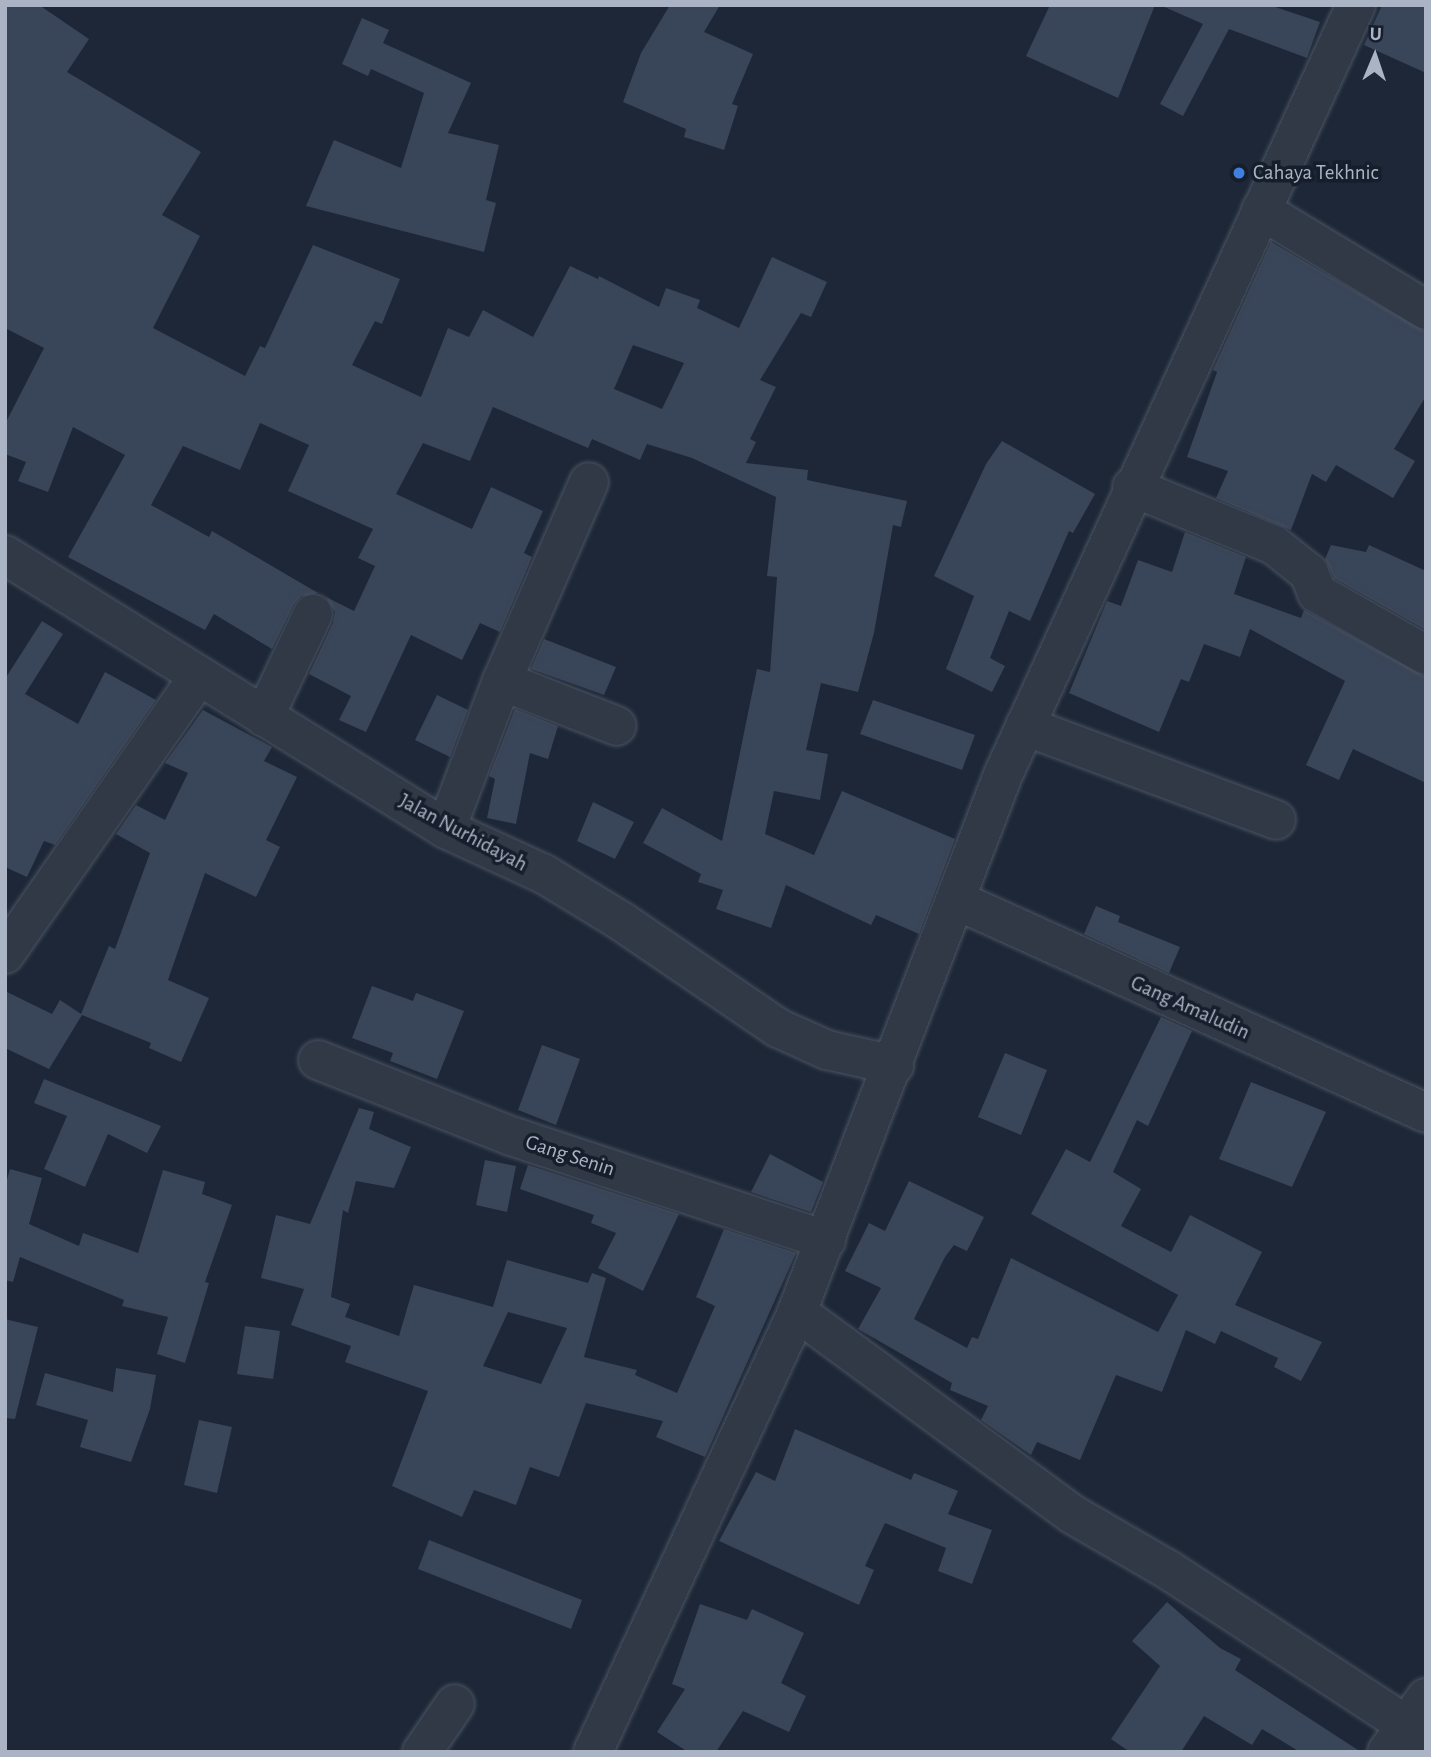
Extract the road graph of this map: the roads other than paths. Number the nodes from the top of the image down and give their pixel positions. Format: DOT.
graph roads {
  1 [pos="1346,9"];
  2 [pos="1261,210"];
  3 [pos="1426,310"];
  4 [pos="589,482"];
  5 [pos="1132,487"];
  6 [pos="5,555"];
  7 [pos="313,614"];
  8 [pos="1426,655"];
  9 [pos="199,676"];
  10 [pos="502,681"];
  11 [pos="264,717"];
  12 [pos="617,726"];
  13 [pos="1025,726"];
  14 [pos="1276,820"];
  15 [pos="446,829"];
  16 [pos="956,900"];
  17 [pos="5,954"];
  18 [pos="318,1060"];
  19 [pos="894,1065"];
  20 [pos="1426,1113"];
  21 [pos="826,1240"];
  22 [pos="797,1312"];
  23 [pos="455,1704"];
  24 [pos="1411,1727"];
  25 [pos="422,1752"];
  26 [pos="593,1752"];
  1 -- 2 [label="street"];
  2 -- 3 [label="street"];
  2 -- 5 [label="street"];
  4 -- 10 [label="street"];
  5 -- 8 [label="street"];
  5 -- 13 [label="street"];
  6 -- 9 [label="street, Jalan Nurhidayah"];
  7 -- 11 [label="street"];
  9 -- 11 [label="street, Jalan Nurhidayah"];
  9 -- 17 [label="street"];
  10 -- 12 [label="street"];
  10 -- 15 [label="street"];
  11 -- 15 [label="street, Jalan Nurhidayah"];
  13 -- 14 [label="street"];
  13 -- 16 [label="street"];
  15 -- 19 [label="street, Jalan Nurhidayah"];
  16 -- 19 [label="street"];
  16 -- 20 [label="street, Gang Amaludin"];
  18 -- 21 [label="street, Gang Senin"];
  19 -- 21 [label="street"];
  21 -- 22 [label="street"];
  22 -- 24 [label="street"];
  22 -- 26 [label="street"];
  23 -- 25 [label="street"];
}
